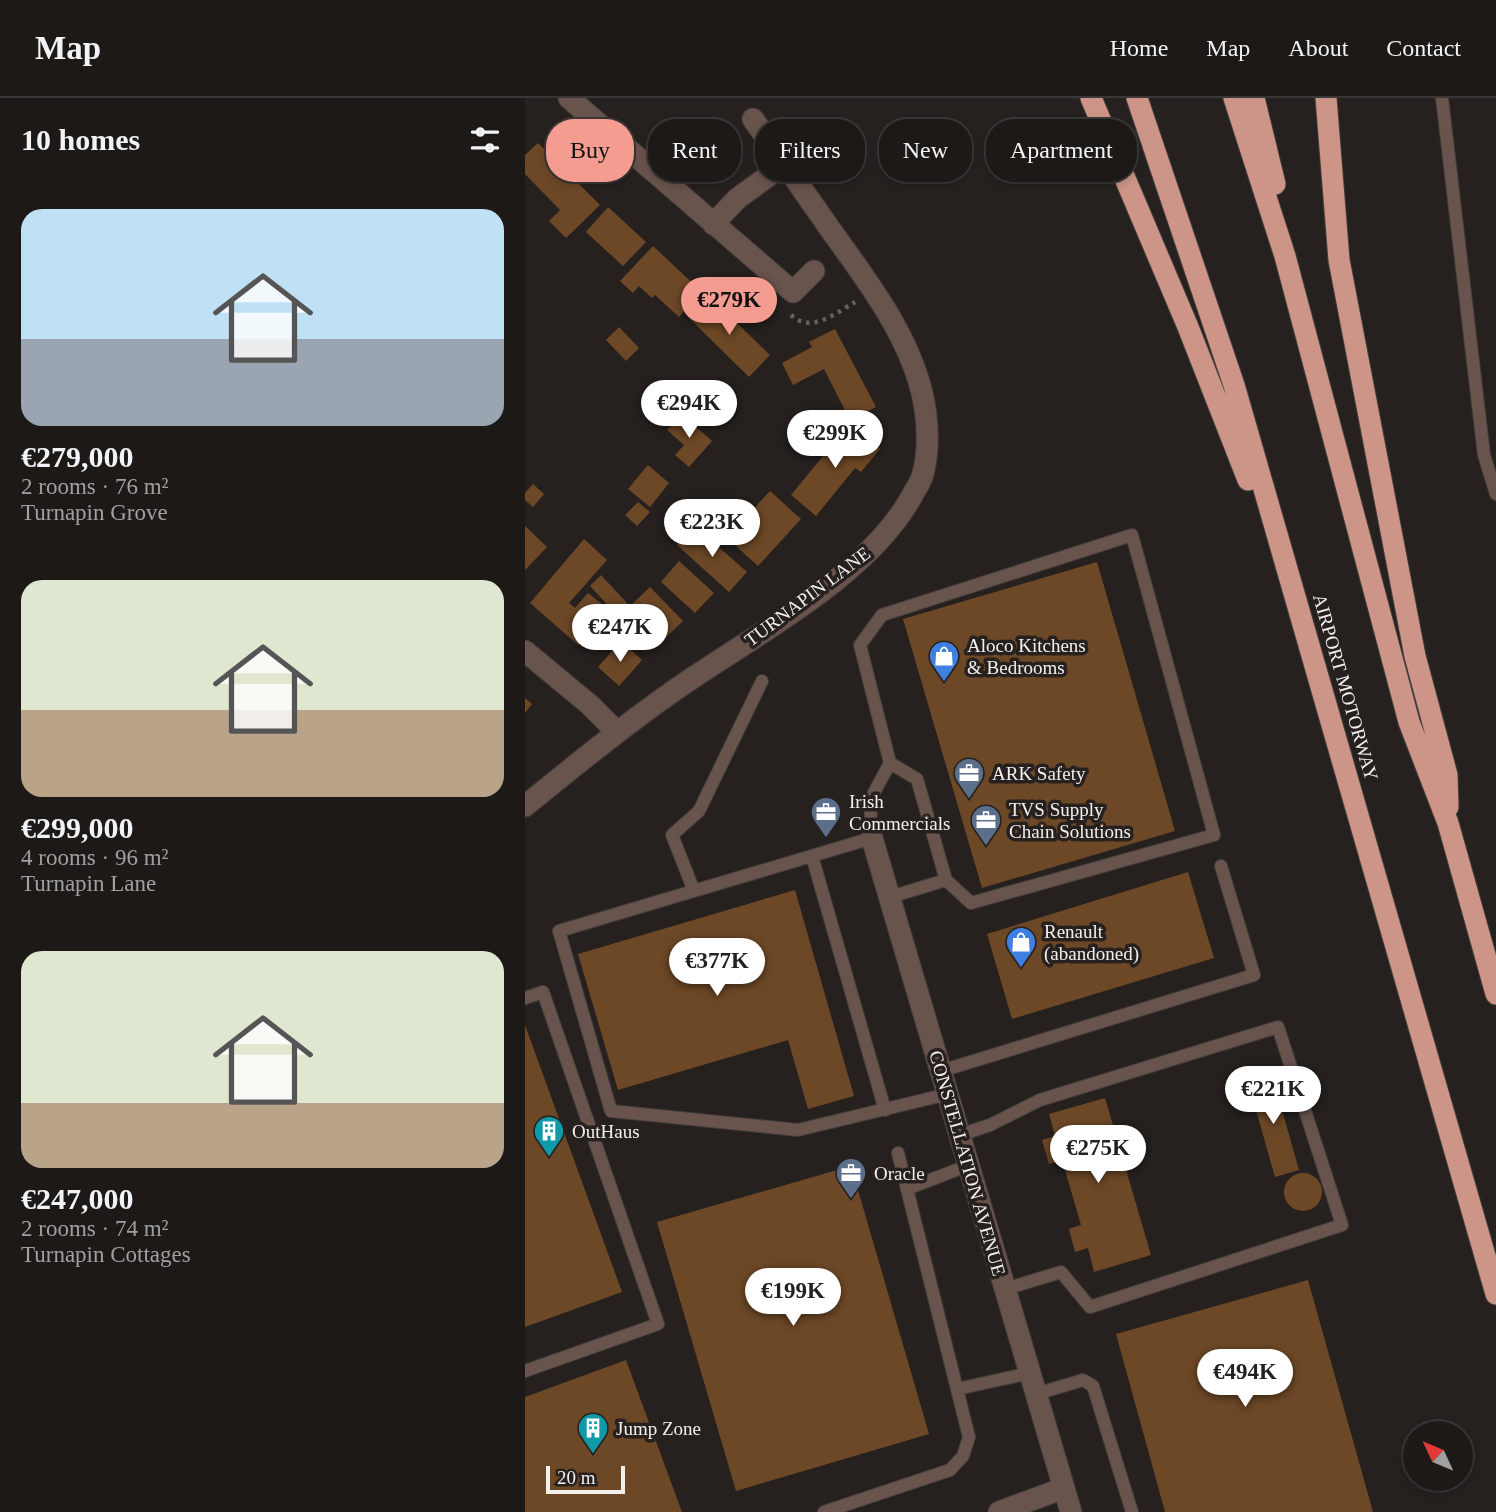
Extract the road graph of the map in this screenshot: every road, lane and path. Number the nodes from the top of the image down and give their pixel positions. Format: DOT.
graph roads {
  1 [pos="569,98"];
  2 [pos="1091,98"];
  3 [pos="1137,98"];
  4 [pos="1234,98"];
  5 [pos="1254,98"];
  6 [pos="1326,98"];
  7 [pos="1442,98"];
  8 [pos="753,118"];
  9 [pos="755,121"];
  10 [pos="760,182"];
  11 [pos="798,182"];
  12 [pos="713,224"];
  13 [pos="1285,256"];
  14 [pos="814,271"];
  15 [pos="874,291"];
  16 [pos="793,292"];
  17 [pos="1496,494"];
  18 [pos="525,651"];
  19 [pos="762,681"];
  20 [pos="618,732"];
  21 [pos="1336,733"];
  22 [pos="890,763"];
  23 [pos="525,806"];
  24 [pos="1448,823"];
  25 [pos="872,838"];
  26 [pos="812,856"];
  27 [pos="1221,866"];
  28 [pos="946,880"];
  29 [pos="694,891"];
  30 [pos="890,897"];
  31 [pos="1496,994"];
  32 [pos="525,998"];
  33 [pos="941,1071"];
  34 [pos="948,1094"];
  35 [pos="885,1110"];
  36 [pos="960,1135"];
  37 [pos="898,1153"];
  38 [pos="969,1166"];
  39 [pos="907,1189"];
  40 [pos="1005,1289"];
  41 [pos="1496,1294"];
  42 [pos="525,1371"];
  43 [pos="1030,1373"];
  44 [pos="957,1389"];
  45 [pos="1036,1394"];
  46 [pos="1064,1488"];
  47 [pos="824,1512"];
  48 [pos="999,1512"];
  49 [pos="1071,1512"];
  50 [pos="1132,1512"];
  1 -- 12 [label="street"];
  2 -- 21 [label="highway"];
  3 -- 21 [label="highway, AIRPORT MOTORWAY"];
  4 -- 13 [label="highway"];
  5 -- 13 [label="highway"];
  6 -- 24 [label="highway"];
  7 -- 17 [label="lane"];
  8 -- 9 [label="street, TURNAPIN LANE"];
  10 -- 12 [label="street"];
  11 -- 15 [label="street, TURNAPIN LANE"];
  12 -- 16 [label="street"];
  13 -- 24 [label="highway"];
  14 -- 16 [label="street"];
  15 -- 16 [label="path"];
  15 -- 20 [label="street, TURNAPIN LANE"];
  18 -- 20 [label="street"];
  19 -- 29 [label="lane"];
  20 -- 23 [label="street, TURNAPIN LANE"];
  21 -- 41 [label="highway, AIRPORT MOTORWAY"];
  22 -- 25 [label="lane"];
  22 -- 28 [label="lane"];
  22 -- 28 [label="lane"];
  24 -- 31 [label="highway"];
  25 -- 26 [label="lane"];
  25 -- 30 [label="street, CONSTELLATION AVENUE"];
  26 -- 29 [label="lane"];
  26 -- 35 [label="lane"];
  27 -- 33 [label="lane"];
  28 -- 30 [label="lane"];
  29 -- 35 [label="lane"];
  30 -- 33 [label="street, CONSTELLATION AVENUE"];
  32 -- 42 [label="lane"];
  33 -- 34 [label="street, CONSTELLATION AVENUE"];
  34 -- 35 [label="lane"];
  34 -- 36 [label="street, CONSTELLATION AVENUE"];
  36 -- 38 [label="street, CONSTELLATION AVENUE"];
  36 -- 40 [label="lane"];
  37 -- 39 [label="lane"];
  38 -- 39 [label="lane"];
  38 -- 40 [label="street, CONSTELLATION AVENUE"];
  39 -- 44 [label="lane"];
  40 -- 43 [label="street, CONSTELLATION AVENUE"];
  43 -- 44 [label="lane"];
  43 -- 45 [label="street, CONSTELLATION AVENUE"];
  44 -- 47 [label="lane"];
  45 -- 46 [label="street, CONSTELLATION AVENUE"];
  45 -- 50 [label="lane"];
  46 -- 48 [label="street"];
  46 -- 49 [label="street, CONSTELLATION AVENUE"];
}
